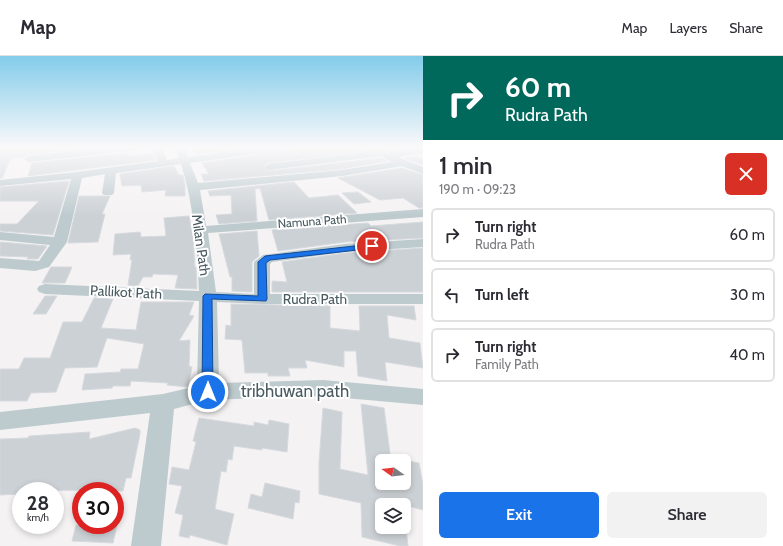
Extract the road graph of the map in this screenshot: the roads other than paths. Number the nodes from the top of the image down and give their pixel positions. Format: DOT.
graph roads {
  1 [pos="22,170"];
  2 [pos="112,170"];
  3 [pos="189,170"];
  4 [pos="361,170"];
  5 [pos="77,175"];
  6 [pos="16,182"];
  7 [pos="0,183"];
  8 [pos="194,187"];
  9 [pos="108,193"];
  10 [pos="16,195"];
  11 [pos="423,214"];
  12 [pos="201,230"];
  13 [pos="0,236"];
  14 [pos="60,242"];
  15 [pos="423,243"];
  16 [pos="0,263"];
  17 [pos="45,289"];
  18 [pos="208,296"];
  19 [pos="262,299"];
  20 [pos="423,299"];
  21 [pos="208,392"];
  22 [pos="423,397"];
  23 [pos="163,403"];
  24 [pos="0,421"];
  25 [pos="146,546"];
  1 -- 6 [label="street"];
  2 -- 5 [label="street"];
  2 -- 9 [label="street"];
  3 -- 8 [label="street, Milan Path"];
  4 -- 8 [label="street"];
  5 -- 6 [label="street"];
  5 -- 14 [label="street"];
  6 -- 7 [label="street"];
  6 -- 10 [label="street"];
  8 -- 12 [label="street, Milan Path"];
  11 -- 12 [label="street, Namuna Path"];
  12 -- 18 [label="street, Milan Path"];
  13 -- 14 [label="street"];
  14 -- 16 [label="street"];
  15 -- 19 [label="street"];
  17 -- 18 [label="street, Pallikot Path"];
  18 -- 19 [label="street, Rudra Path"];
  18 -- 21 [label="street, Milan Path"];
  19 -- 20 [label="street, Rudra Path"];
  21 -- 22 [label="street, tribhuwan path"];
  21 -- 23 [label="street, tribhuwan path"];
  23 -- 24 [label="street, tribhuwan path"];
  23 -- 25 [label="street"];
}
